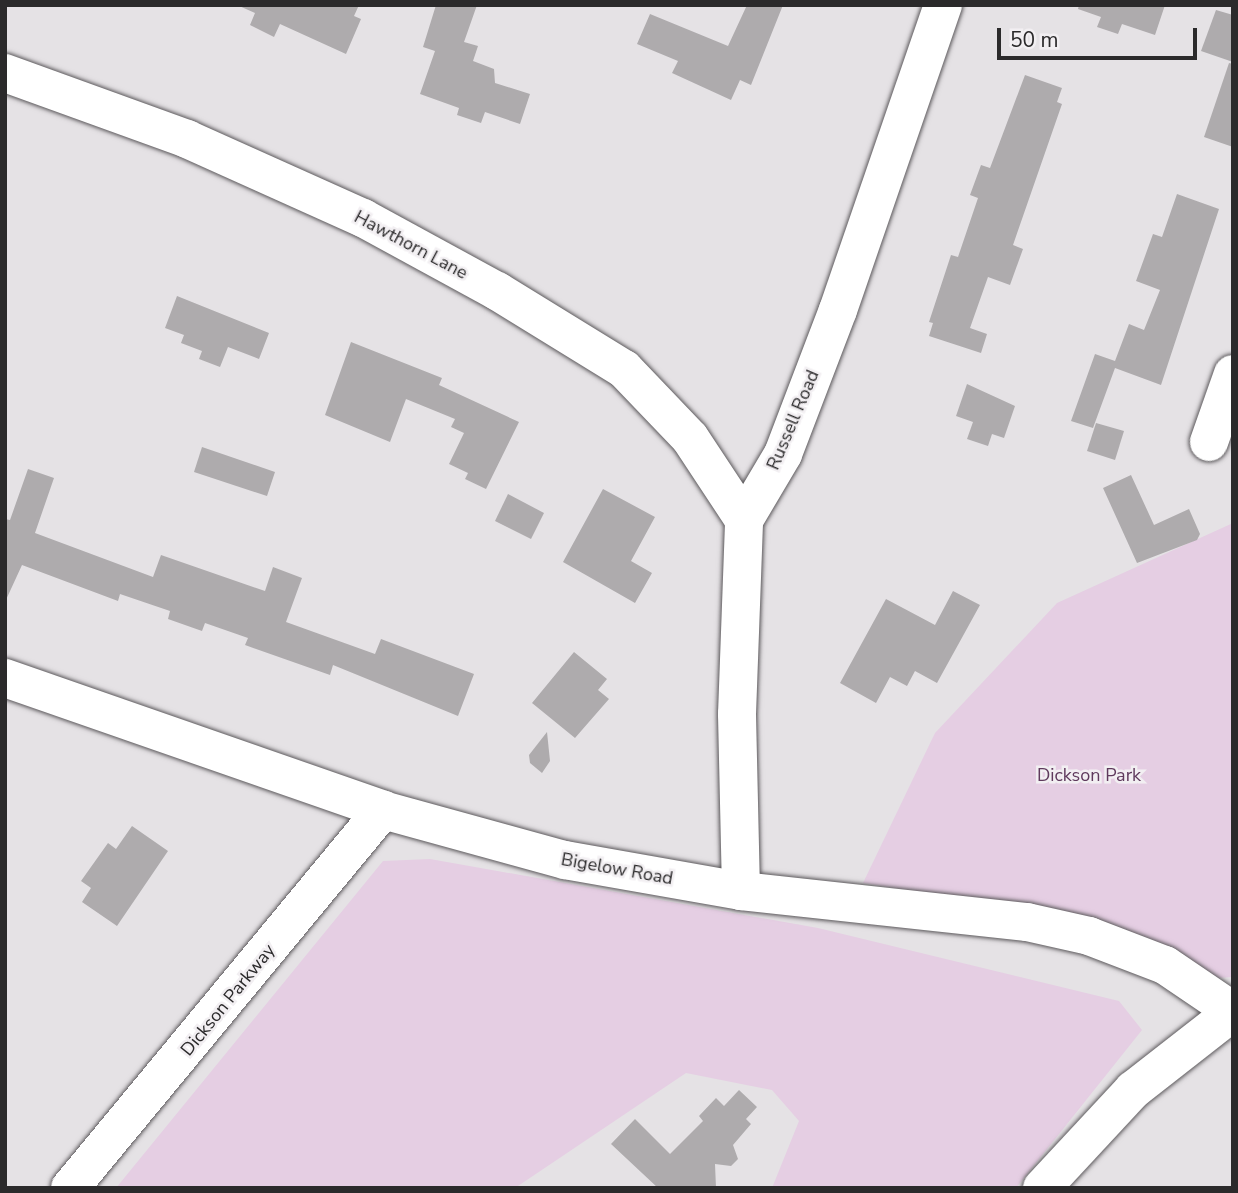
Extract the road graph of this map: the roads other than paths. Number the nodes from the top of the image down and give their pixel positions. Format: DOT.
graph roads {
  1 [pos="943,5"];
  2 [pos="5,73"];
  3 [pos="1233,374"];
  4 [pos="1209,442"];
  5 [pos="744,520"];
  6 [pos="5,678"];
  7 [pos="383,810"];
  8 [pos="741,891"];
  9 [pos="1233,1012"];
  10 [pos="70,1188"];
  11 [pos="1042,1188"];
  1 -- 5 [label="street, Russell Road"];
  2 -- 5 [label="street, Hawthorn Lane"];
  3 -- 4 [label="street"];
  5 -- 8 [label="street, Russell Road"];
  6 -- 7 [label="street, Bigelow Road"];
  7 -- 8 [label="street, Bigelow Road"];
  7 -- 10 [label="street, Dickson Parkway"];
  8 -- 9 [label="street, Bigelow Road"];
  9 -- 11 [label="street"];
}
